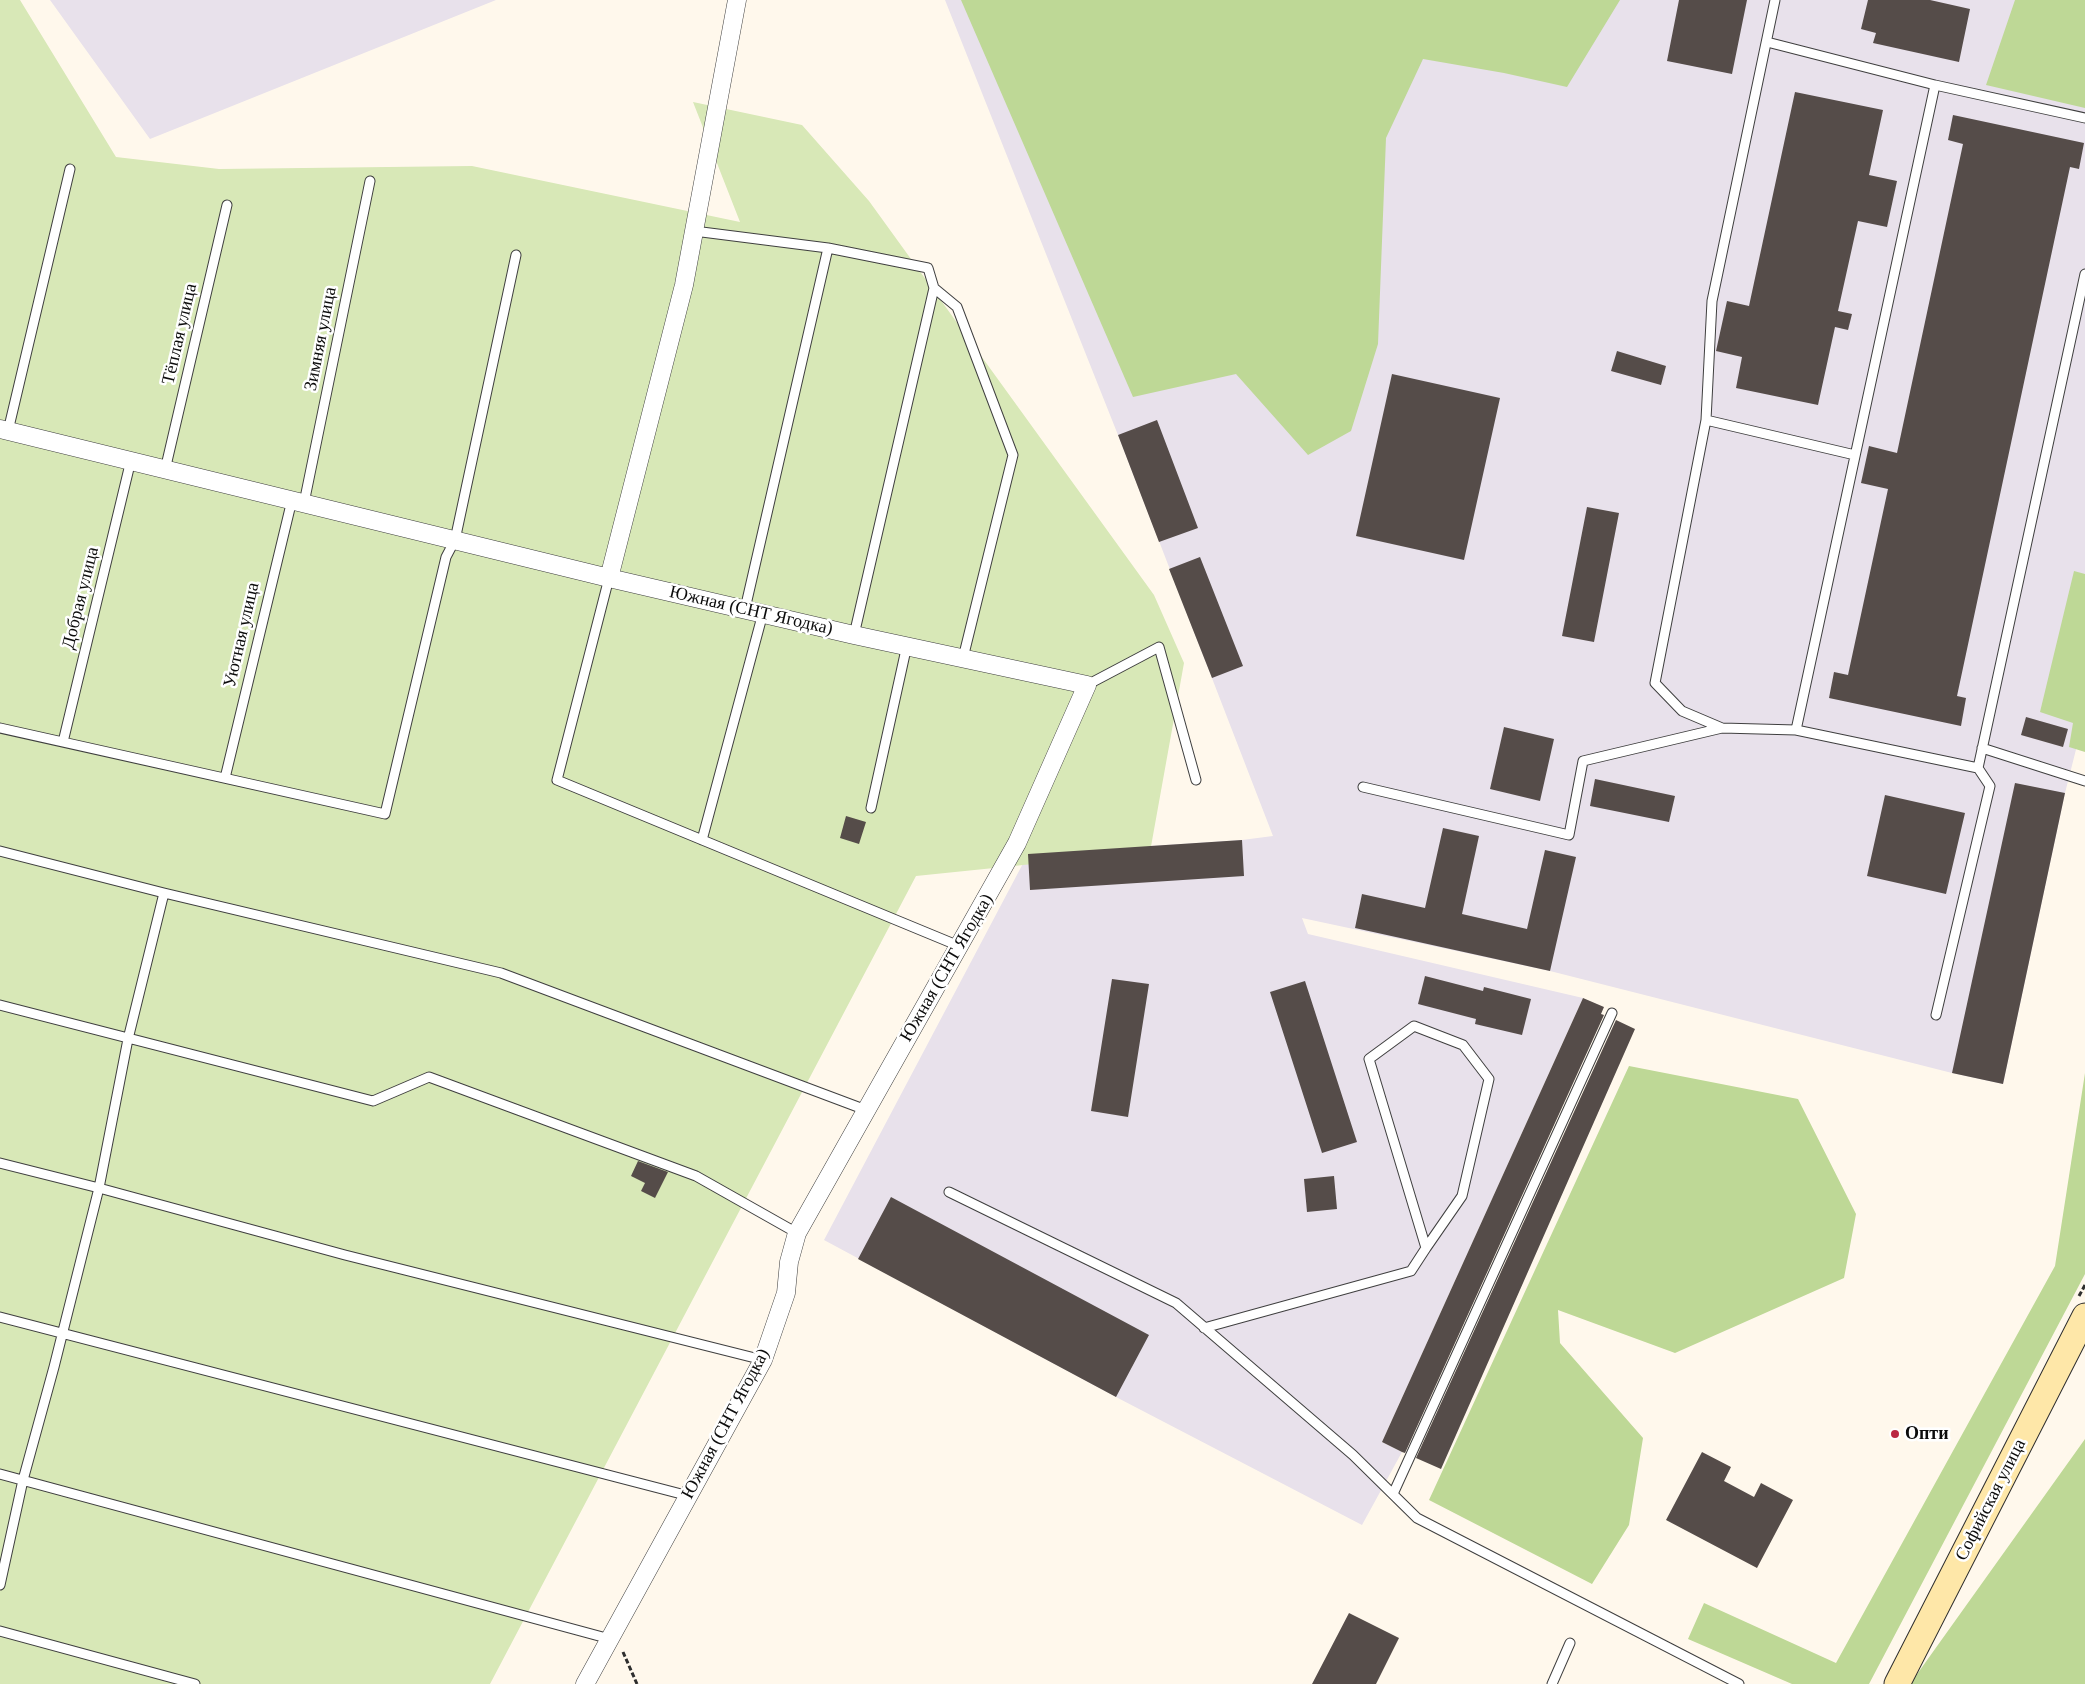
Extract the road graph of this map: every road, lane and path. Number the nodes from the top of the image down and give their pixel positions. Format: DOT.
graph roads {
  1 [pos="736,0"];
  2 [pos="1775,0"];
  3 [pos="1767,42"];
  4 [pos="1935,85"];
  5 [pos="2085,118"];
  6 [pos="70,169"];
  7 [pos="370,181"];
  8 [pos="227,205"];
  9 [pos="694,231"];
  10 [pos="828,248"];
  11 [pos="516,255"];
  12 [pos="2085,274"];
  13 [pos="934,288"];
  14 [pos="1706,420"];
  15 [pos="4,430"];
  16 [pos="1855,456"];
  17 [pos="131,460"];
  18 [pos="165,470"];
  19 [pos="298,501"];
  20 [pos="455,540"];
  21 [pos="609,578"];
  22 [pos="745,609"];
  23 [pos="762,613"];
  24 [pos="854,634"];
  25 [pos="907,645"];
  26 [pos="963,658"];
  27 [pos="1087,685"];
  28 [pos="0,728"];
  29 [pos="1722,728"];
  30 [pos="1796,730"];
  31 [pos="63,742"];
  32 [pos="1982,748"];
  33 [pos="1978,768"];
  34 [pos="225,778"];
  35 [pos="1196,780"];
  36 [pos="2085,781"];
  37 [pos="1363,787"];
  38 [pos="871,808"];
  39 [pos="702,840"];
  40 [pos="0,851"];
  41 [pos="164,893"];
  42 [pos="959,946"];
  43 [pos="0,1005"];
  44 [pos="1612,1013"];
  45 [pos="1936,1015"];
  46 [pos="128,1039"];
  47 [pos="866,1110"];
  48 [pos="0,1164"];
  49 [pos="99,1188"];
  50 [pos="949,1192"];
  51 [pos="797,1233"];
  52 [pos="1426,1248"];
  53 [pos="0,1316"];
  54 [pos="2085,1316"];
  55 [pos="1204,1328"];
  56 [pos="62,1332"];
  57 [pos="763,1360"];
  58 [pos="0,1474"];
  59 [pos="23,1480"];
  60 [pos="1393,1494"];
  61 [pos="689,1496"];
  62 [pos="0,1585"];
  63 [pos="0,1630"];
  64 [pos="612,1635"];
  65 [pos="1570,1643"];
  66 [pos="194,1684"];
  67 [pos="584,1684"];
  68 [pos="637,1684"];
  69 [pos="1552,1684"];
  70 [pos="1739,1684"];
  71 [pos="1897,1684"];
  1 -- 9 [label="street"];
  2 -- 3 [label="lane"];
  3 -- 4 [label="lane"];
  3 -- 14 [label="lane"];
  4 -- 5 [label="lane"];
  4 -- 16 [label="lane"];
  6 -- 15 [label="lane"];
  7 -- 19 [label="lane, Зимняя улица"];
  8 -- 18 [label="lane, Тёплая улица"];
  9 -- 10 [label="lane"];
  9 -- 21 [label="street"];
  10 -- 13 [label="lane"];
  10 -- 22 [label="lane"];
  11 -- 20 [label="lane"];
  12 -- 32 [label="lane"];
  13 -- 24 [label="lane"];
  13 -- 26 [label="lane"];
  14 -- 16 [label="lane"];
  14 -- 29 [label="lane"];
  15 -- 17 [label="street, Южная (СНТ Ягодка)"];
  16 -- 30 [label="lane"];
  17 -- 18 [label="street, Южная (СНТ Ягодка)"];
  17 -- 31 [label="lane, Добрая улица"];
  18 -- 19 [label="street, Южная (СНТ Ягодка)"];
  19 -- 20 [label="street, Южная (СНТ Ягодка)"];
  19 -- 34 [label="lane, Уютная улица"];
  20 -- 21 [label="street, Южная (СНТ Ягодка)"];
  20 -- 34 [label="lane"];
  21 -- 22 [label="street, Южная (СНТ Ягодка)"];
  21 -- 39 [label="lane"];
  22 -- 23 [label="street, Южная (СНТ Ягодка)"];
  23 -- 24 [label="street, Южная (СНТ Ягодка)"];
  23 -- 39 [label="lane"];
  24 -- 25 [label="street, Южная (СНТ Ягодка)"];
  25 -- 26 [label="street, Южная (СНТ Ягодка)"];
  25 -- 38 [label="lane"];
  26 -- 27 [label="street, Южная (СНТ Ягодка)"];
  27 -- 35 [label="lane"];
  27 -- 42 [label="street, Южная (СНТ Ягодка)"];
  28 -- 31 [label="lane"];
  29 -- 30 [label="lane"];
  29 -- 37 [label="lane"];
  30 -- 33 [label="lane"];
  31 -- 34 [label="lane"];
  32 -- 33 [label="lane"];
  32 -- 36 [label="lane"];
  33 -- 45 [label="lane"];
  39 -- 42 [label="lane"];
  40 -- 41 [label="lane"];
  41 -- 46 [label="lane"];
  41 -- 47 [label="lane"];
  42 -- 47 [label="street, Южная (СНТ Ягодка)"];
  43 -- 46 [label="lane"];
  44 -- 60 [label="lane"];
  46 -- 49 [label="lane"];
  46 -- 51 [label="lane"];
  47 -- 51 [label="street, Южная (СНТ Ягодка)"];
  48 -- 49 [label="lane"];
  49 -- 56 [label="lane"];
  49 -- 57 [label="lane"];
  50 -- 55 [label="lane"];
  51 -- 57 [label="street, Южная (СНТ Ягодка)"];
  52 -- 52 [label="lane"];
  52 -- 55 [label="lane"];
  53 -- 56 [label="lane"];
  54 -- 71 [label="main road, Софийская улица"];
  55 -- 60 [label="lane"];
  56 -- 59 [label="lane"];
  56 -- 61 [label="lane"];
  57 -- 61 [label="street, Южная (СНТ Ягодка)"];
  58 -- 59 [label="lane"];
  59 -- 62 [label="lane"];
  59 -- 64 [label="lane"];
  60 -- 70 [label="lane"];
  61 -- 64 [label="street, Южная (СНТ Ягодка)"];
  63 -- 66 [label="lane"];
  64 -- 67 [label="street, Южная (СНТ Ягодка)"];
  64 -- 68 [label="path"];
  65 -- 69 [label="lane"];
}
